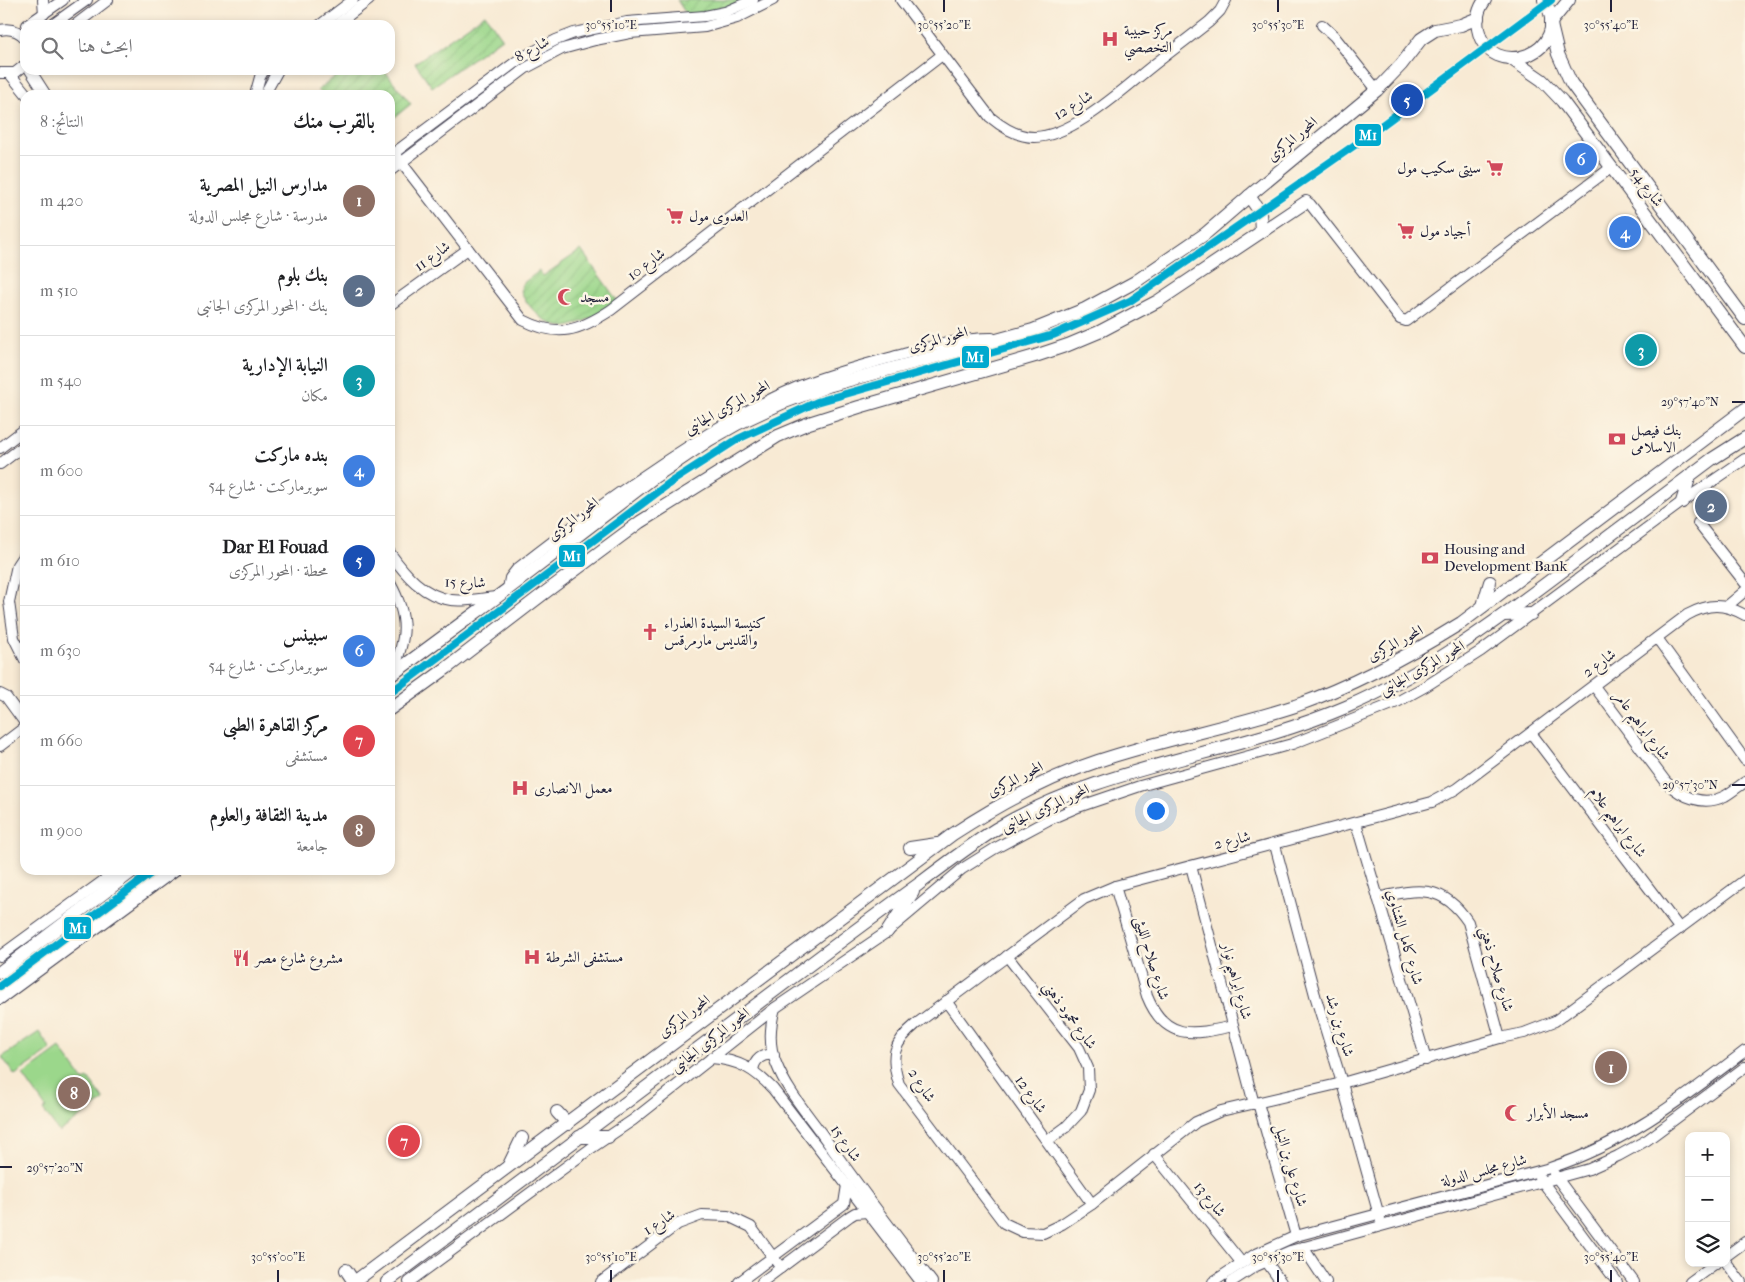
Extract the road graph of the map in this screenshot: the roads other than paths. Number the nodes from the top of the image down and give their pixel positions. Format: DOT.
graph roads {
  1 [pos="44,0"];
  2 [pos="63,0"];
  3 [pos="87,0"];
  4 [pos="108,0"];
  5 [pos="353,0"];
  6 [pos="369,0"];
  7 [pos="753,0"];
  8 [pos="773,0"];
  9 [pos="901,0"];
  10 [pos="1226,0"];
  11 [pos="1544,0"];
  12 [pos="1569,0"];
  13 [pos="1480,7"];
  14 [pos="44,14"];
  15 [pos="34,20"];
  16 [pos="59,20"];
  17 [pos="82,20"];
  18 [pos="327,20"];
  19 [pos="343,20"];
  20 [pos="1551,24"];
  21 [pos="1322,25"];
  22 [pos="20,27"];
  23 [pos="1,29"];
  24 [pos="942,55"];
  25 [pos="1510,58"];
  26 [pos="20,70"];
  27 [pos="5,74"];
  28 [pos="33,75"];
  29 [pos="261,75"];
  30 [pos="275,75"];
  31 [pos="1566,75"];
  32 [pos="1549,86"];
  33 [pos="22,90"];
  34 [pos="43,90"];
  35 [pos="256,90"];
  36 [pos="267,90"];
  37 [pos="1376,90"];
  38 [pos="395,153"];
  39 [pos="395,157"];
  40 [pos="402,163"];
  41 [pos="1612,167"];
  42 [pos="395,168"];
  43 [pos="1249,196"];
  44 [pos="1306,202"];
  45 [pos="1261,232"];
  46 [pos="468,249"];
  47 [pos="395,301"];
  48 [pos="1745,319"];
  49 [pos="1745,347"];
  50 [pos="1745,409"];
  51 [pos="20,433"];
  52 [pos="1745,438"];
  53 [pos="0,448"];
  54 [pos="20,449"];
  55 [pos="1745,459"];
  56 [pos="0,464"];
  57 [pos="1690,475"];
  58 [pos="1682,502"];
  59 [pos="1698,523"];
  60 [pos="395,559"];
  61 [pos="20,562"];
  62 [pos="1490,582"];
  63 [pos="1745,583"];
  64 [pos="1745,592"];
  65 [pos="395,593"];
  66 [pos="503,593"];
  67 [pos="1483,606"];
  68 [pos="1726,607"];
  69 [pos="1531,614"];
  70 [pos="1504,615"];
  71 [pos="1745,615"];
  72 [pos="1657,638"];
  73 [pos="20,650"];
  74 [pos="395,666"];
  75 [pos="395,673"];
  76 [pos="1594,686"];
  77 [pos="0,694"];
  78 [pos="395,705"];
  79 [pos="20,716"];
  80 [pos="20,732"];
  81 [pos="1532,733"];
  82 [pos="1188,735"];
  83 [pos="0,746"];
  84 [pos="1222,748"];
  85 [pos="1140,749"];
  86 [pos="1745,760"];
  87 [pos="1172,761"];
  88 [pos="1745,782"];
  89 [pos="1356,823"];
  90 [pos="939,844"];
  91 [pos="1275,845"];
  92 [pos="910,848"];
  93 [pos="1192,866"];
  94 [pos="111,875"];
  95 [pos="127,875"];
  96 [pos="167,875"];
  97 [pos="918,884"];
  98 [pos="1744,884"];
  99 [pos="1115,886"];
  100 [pos="1378,898"];
  101 [pos="1680,929"];
  102 [pos="887,932"];
  103 [pos="0,956"];
  104 [pos="1007,956"];
  105 [pos="0,972"];
  106 [pos="0,998"];
  107 [pos="946,1001"];
  108 [pos="775,1008"];
  109 [pos="1234,1026"];
  110 [pos="1500,1038"];
  111 [pos="1741,1054"];
  112 [pos="774,1055"];
  113 [pos="711,1058"];
  114 [pos="1426,1060"];
  115 [pos="1745,1067"];
  116 [pos="754,1072"];
  117 [pos="1342,1083"];
  118 [pos="1256,1103"];
  119 [pos="557,1112"];
  120 [pos="568,1124"];
  121 [pos="608,1137"];
  122 [pos="522,1138"];
  123 [pos="579,1138"];
  124 [pos="1047,1142"];
  125 [pos="1154,1154"];
  126 [pos="507,1168"];
  127 [pos="1550,1168"];
  128 [pos="1536,1172"];
  129 [pos="1557,1178"];
  130 [pos="1543,1182"];
  131 [pos="847,1185"];
  132 [pos="1092,1204"];
  133 [pos="867,1212"];
  134 [pos="1379,1214"];
  135 [pos="1382,1226"];
  136 [pos="889,1233"];
  137 [pos="1296,1236"];
  138 [pos="1745,1242"];
  139 [pos="1303,1247"];
  140 [pos="1730,1253"];
  141 [pos="773,1256"];
  142 [pos="1266,1261"];
  143 [pos="1241,1262"];
  144 [pos="1711,1267"];
  145 [pos="1730,1267"];
  146 [pos="781,1268"];
  147 [pos="346,1270"];
  148 [pos="1219,1280"];
  149 [pos="354,1282"];
  150 [pos="387,1282"];
  151 [pos="410,1282"];
  152 [pos="601,1282"];
  153 [pos="739,1282"];
  154 [pos="762,1282"];
  155 [pos="921,1282"];
  156 [pos="932,1282"];
  157 [pos="1231,1282"];
  158 [pos="1281,1282"];
  159 [pos="1326,1282"];
  160 [pos="1617,1282"];
  161 [pos="1634,1282"];
  162 [pos="1690,1282"];
  163 [pos="1741,1282"];
  1 -- 14 [label="street"];
  2 -- 14 [label="street"];
  3 -- 16 [label="street"];
  4 -- 17 [label="street"];
  5 -- 18 [label="street"];
  6 -- 19 [label="street"];
  7 -- 38 [label="street, شارع 8"];
  8 -- 40 [label="street, شارع 8"];
  9 -- 24 [label="street, شارع 12"];
  10 -- 24 [label="street, شارع 12"];
  11 -- 20 [label="main road, شارع 54"];
  12 -- 20 [label="main road"];
  13 -- 25 [label="main road, شارع 54"];
  13 -- 37 [label="main road, المحور المركزى"];
  14 -- 15 [label="street"];
  20 -- 25 [label="main road"];
  20 -- 31 [label="main road, شارع 54"];
  21 -- 37 [label="street"];
  22 -- 23 [label="street"];
  24 -- 46 [label="street, شارع 10"];
  25 -- 32 [label="main road, شارع 54"];
  26 -- 27 [label="street"];
  27 -- 33 [label="street"];
  28 -- 34 [label="street"];
  29 -- 35 [label="street"];
  30 -- 36 [label="street"];
  31 -- 32 [label="main road"];
  31 -- 48 [label="main road, شارع 54"];
  32 -- 41 [label="main road, شارع 54"];
  37 -- 43 [label="main road, المحور المركزى"];
  39 -- 40 [label="street, شارع 10"];
  40 -- 42 [label="street, شارع 8"];
  40 -- 46 [label="street, شارع 10"];
  41 -- 44 [label="street"];
  41 -- 49 [label="main road, شارع 54"];
  43 -- 45 [label="main road"];
  43 -- 66 [label="main road, المحور المركزى"];
  44 -- 45 [label="main road"];
  45 -- 78 [label="main road"];
  46 -- 47 [label="street, شارع 11"];
  50 -- 67 [label="main road, المحور المركزى"];
  51 -- 53 [label="street"];
  52 -- 57 [label="main road"];
  54 -- 56 [label="street"];
  55 -- 58 [label="street, المحور المركزى الجانبى"];
  57 -- 58 [label="main road"];
  57 -- 70 [label="main road"];
  58 -- 69 [label="street, المحور المركزى الجانبى"];
  59 -- 63 [label="street"];
  60 -- 66 [label="street, شارع 15"];
  61 -- 73 [label="street"];
  62 -- 67 [label="main road"];
  64 -- 68 [label="street"];
  65 -- 74 [label="street"];
  66 -- 75 [label="main road, المحور المركزى"];
  67 -- 82 [label="main road, المحور المركزى"];
  68 -- 71 [label="street, شارع 2"];
  68 -- 72 [label="street, شارع 2"];
  69 -- 70 [label="main road"];
  69 -- 102 [label="street, المحور المركزى الجانبى"];
  70 -- 84 [label="main road"];
  72 -- 76 [label="street, شارع 2"];
  72 -- 86 [label="street"];
  76 -- 81 [label="street, شارع 2"];
  76 -- 88 [label="street, شارع ابراهيم عامر"];
  77 -- 79 [label="street"];
  80 -- 83 [label="street"];
  81 -- 89 [label="street, شارع 2"];
  81 -- 101 [label="street, شارع ابراهيم علام"];
  82 -- 84 [label="main road"];
  82 -- 85 [label="main road, المحور المركزى"];
  84 -- 87 [label="main road"];
  85 -- 87 [label="main road"];
  85 -- 90 [label="main road, المحور المركزى"];
  87 -- 97 [label="main road"];
  89 -- 91 [label="street, شارع 2"];
  89 -- 100 [label="street, شارع كامل الشناوي"];
  90 -- 92 [label="main road"];
  90 -- 120 [label="main road, المحور المركزى"];
  91 -- 93 [label="street, شارع 2"];
  91 -- 117 [label="street, شارع بن رشد"];
  93 -- 99 [label="street, شارع 2"];
  93 -- 109 [label="street, شارع ابراهيم نوار"];
  94 -- 103 [label="street"];
  95 -- 105 [label="main road"];
  96 -- 106 [label="main road"];
  97 -- 102 [label="main road"];
  97 -- 123 [label="main road"];
  98 -- 101 [label="street, شارع 2"];
  99 -- 104 [label="street, شارع 2"];
  99 -- 109 [label="street, شارع صلاح الليثى"];
  100 -- 110 [label="street, شارع صلاح ذهني"];
  100 -- 114 [label="street, شارع كامل الشناوي"];
  101 -- 110 [label="street, شارع 2"];
  102 -- 108 [label="street, المحور المركزى الجانبى"];
  104 -- 107 [label="street, شارع 2"];
  104 -- 124 [label="street, شارع محمود ذهني"];
  107 -- 124 [label="street, شارع 12"];
  107 -- 132 [label="street, شارع 2"];
  108 -- 112 [label="street, شارع 15"];
  108 -- 113 [label="street, المحور المركزى الجانبى"];
  109 -- 118 [label="street, شارع ابراهيم نوار"];
  110 -- 114 [label="street, شارع 2"];
  111 -- 115 [label="street"];
  111 -- 127 [label="street, شارع مجلس الدولة"];
  112 -- 116 [label="street"];
  112 -- 136 [label="street, شارع 15"];
  113 -- 116 [label="street, شارع 15"];
  113 -- 121 [label="street, المحور المركزى الجانبى"];
  114 -- 117 [label="street, شارع 2"];
  115 -- 129 [label="street, شارع مجلس الدولة"];
  116 -- 131 [label="street, شارع 15"];
  117 -- 118 [label="street, شارع 2"];
  117 -- 134 [label="street, شارع بن رشد"];
  118 -- 125 [label="street, شارع 2"];
  118 -- 137 [label="street, شارع على بن النيل"];
  119 -- 120 [label="main road"];
  120 -- 126 [label="main road, المحور المركزى"];
  121 -- 123 [label="main road"];
  121 -- 151 [label="street, المحور المركزى الجانبى"];
  122 -- 126 [label="main road"];
  123 -- 150 [label="main road"];
  124 -- 132 [label="street, شارع 12"];
  125 -- 132 [label="street, شارع 2"];
  125 -- 143 [label="street, شارع 13"];
  126 -- 149 [label="main road, المحور المركزى"];
  127 -- 128 [label="street, شارع مجلس الدولة"];
  127 -- 129 [label="street"];
  128 -- 130 [label="street"];
  128 -- 134 [label="street, شارع مجلس الدولة"];
  129 -- 130 [label="street, شارع مجلس الدولة"];
  129 -- 161 [label="street"];
  130 -- 135 [label="street, شارع مجلس الدولة"];
  130 -- 160 [label="street"];
  131 -- 133 [label="street, شارع 15"];
  131 -- 141 [label="street"];
  133 -- 136 [label="street, شارع 15"];
  133 -- 146 [label="street"];
  134 -- 135 [label="street, شارع بن رشد"];
  134 -- 137 [label="street, شارع مجلس الدولة"];
  135 -- 139 [label="street, شارع مجلس الدولة"];
  136 -- 155 [label="street, شارع 15"];
  136 -- 156 [label="street, شارع 15"];
  137 -- 143 [label="street, شارع مجلس الدولة"];
  138 -- 140 [label="street"];
  139 -- 142 [label="street, شارع مجلس الدولة"];
  139 -- 159 [label="street"];
  141 -- 146 [label="street, شارع 1"];
  141 -- 152 [label="street, شارع 1"];
  141 -- 153 [label="street"];
  142 -- 157 [label="street, شارع مجلس الدولة"];
  142 -- 158 [label="street"];
  143 -- 148 [label="street, شارع مجلس الدولة"];
  144 -- 162 [label="street"];
  145 -- 163 [label="street"];
  146 -- 154 [label="street"];
  147 -- 149 [label="main road"];
}
